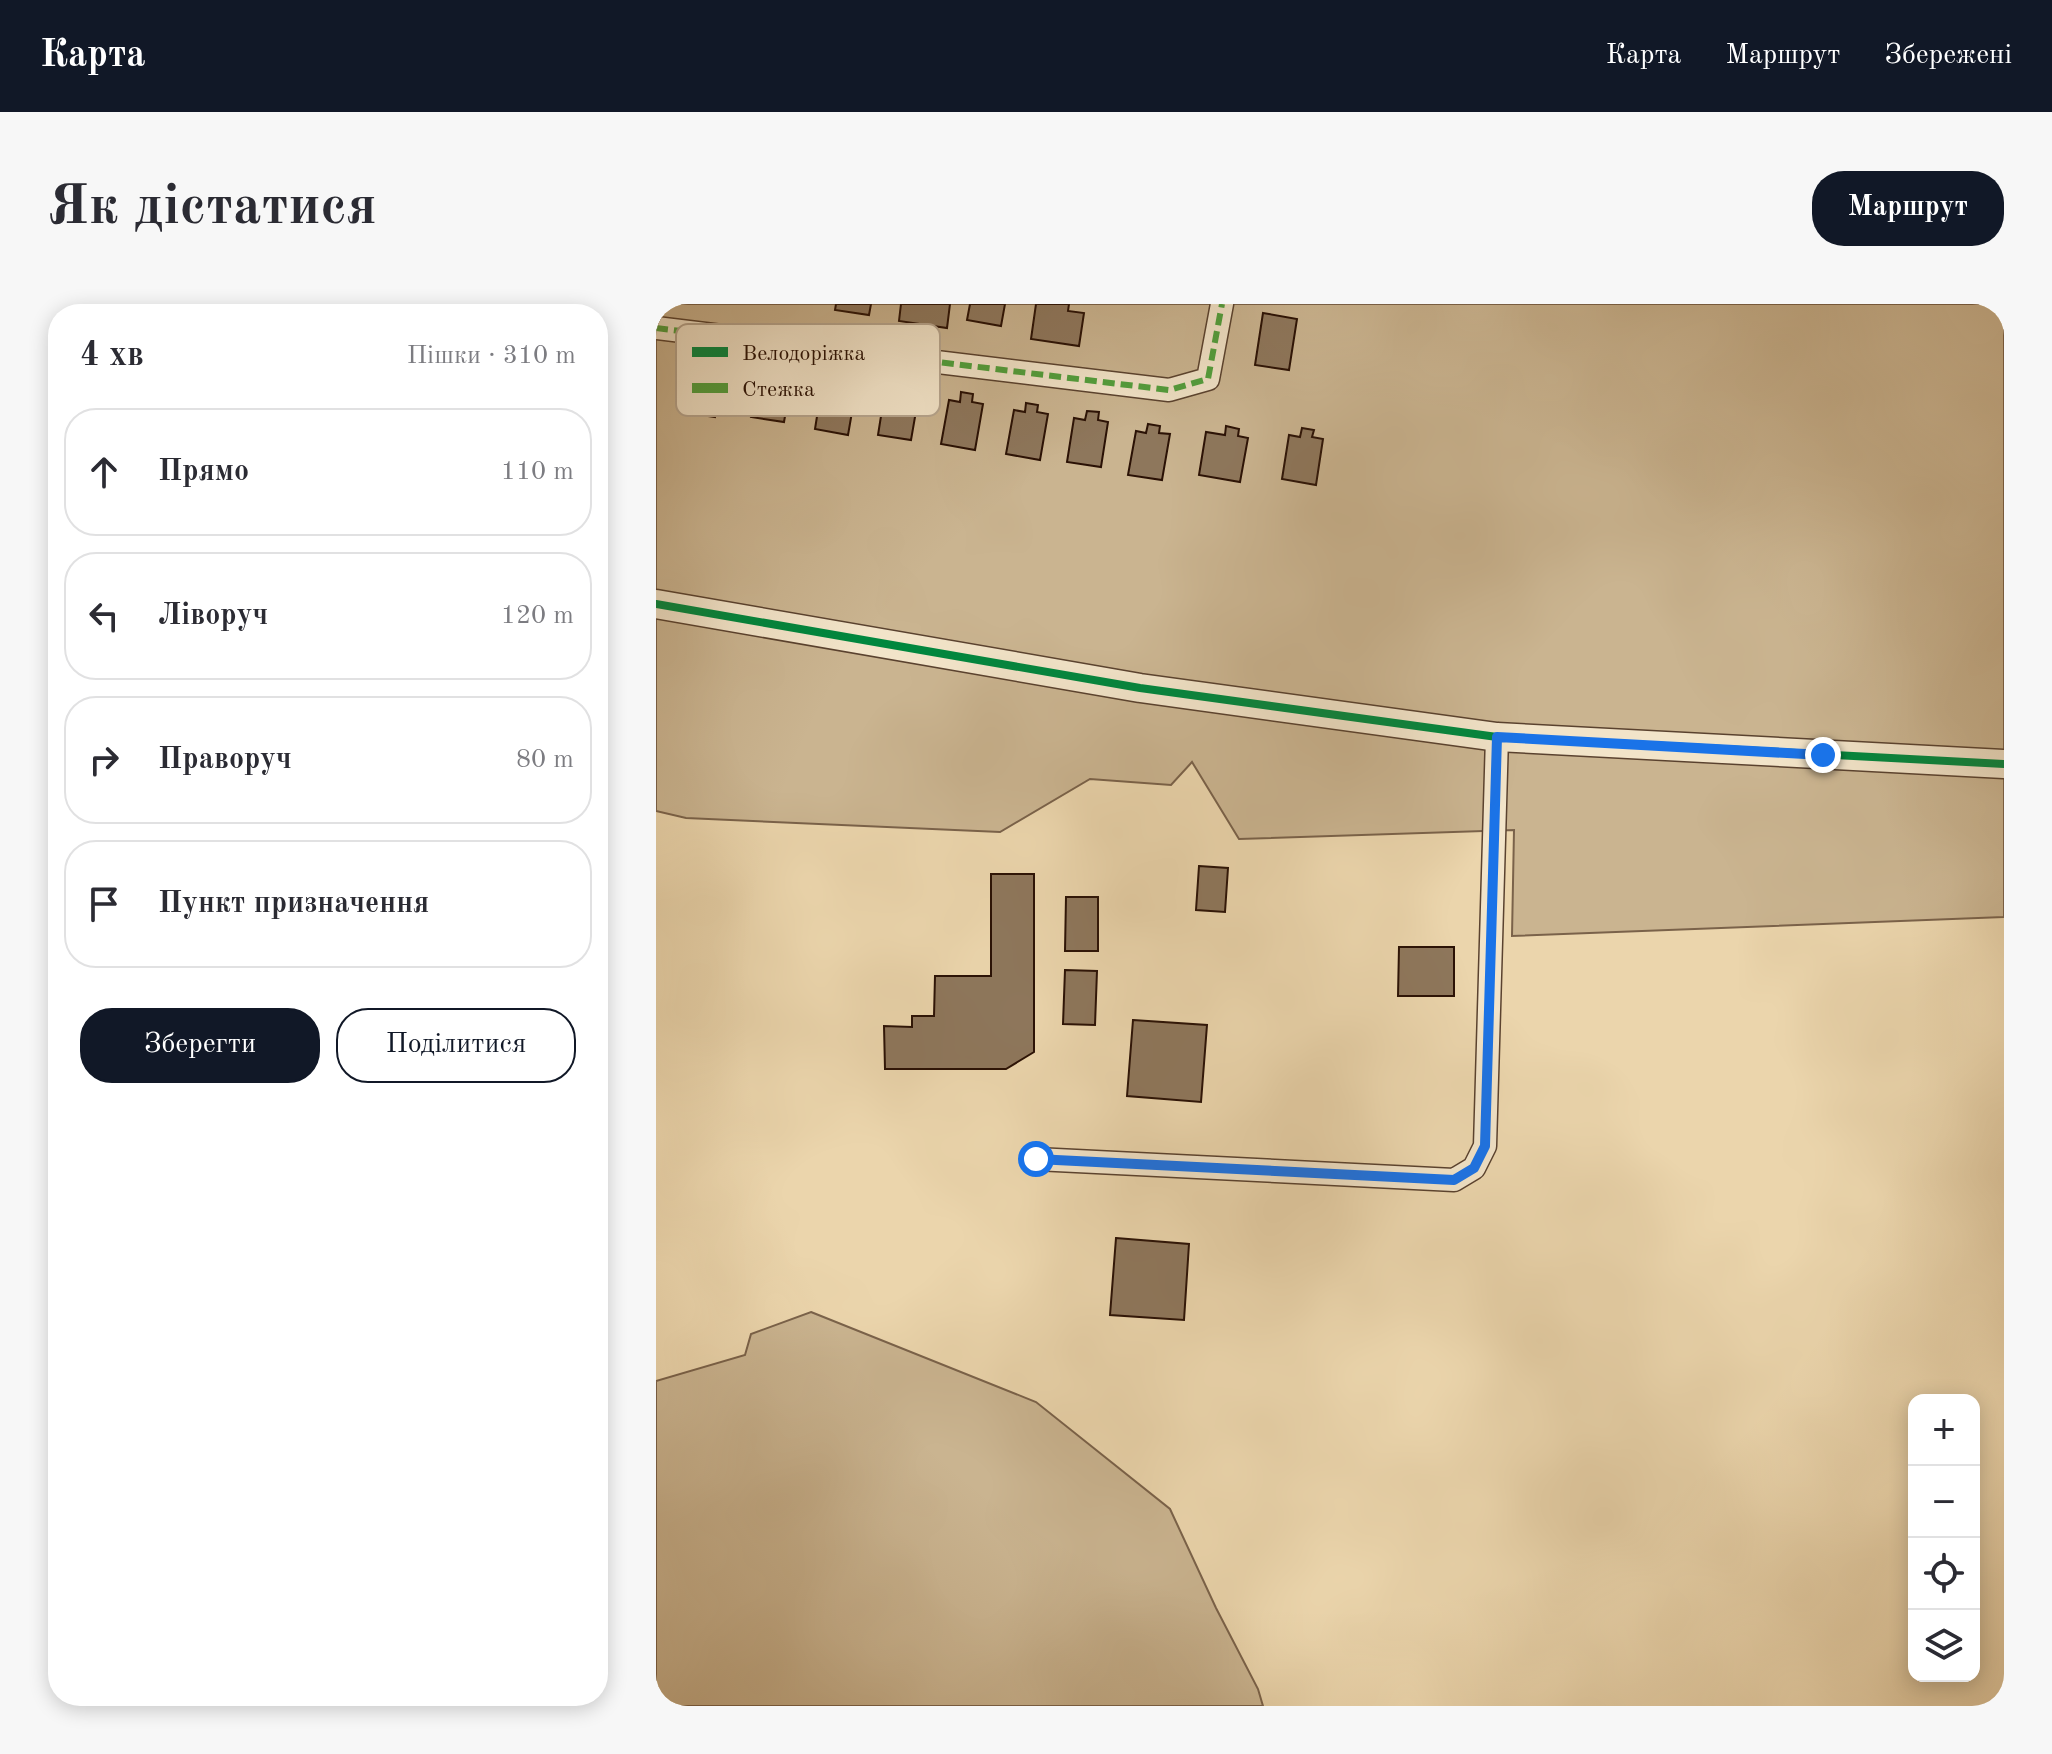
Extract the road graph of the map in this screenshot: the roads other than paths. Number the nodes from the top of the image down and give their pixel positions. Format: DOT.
graph roads {
  1 [pos="1222,304"];
  2 [pos="656,328"];
  3 [pos="676,330"];
  4 [pos="940,362"];
  5 [pos="656,604"];
  6 [pos="1497,737"];
  7 [pos="2004,764"];
  8 [pos="1036,1159"];
  1 -- 4 [label="street"];
  2 -- 3 [label="street"];
  5 -- 6 [label="street"];
  6 -- 7 [label="street"];
  6 -- 8 [label="street"];
}
